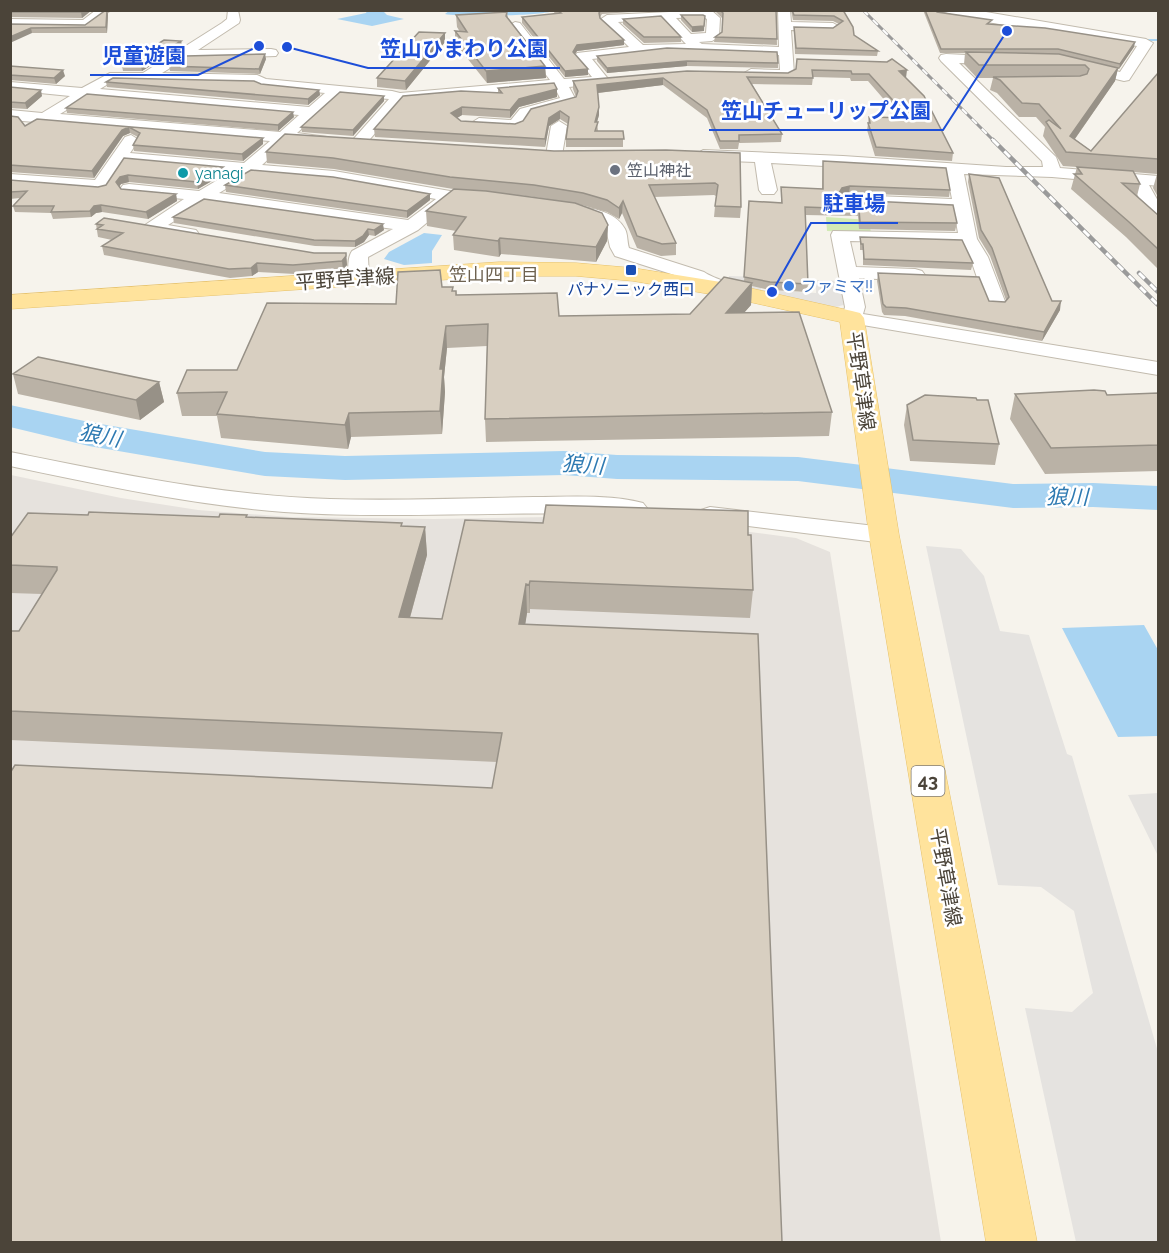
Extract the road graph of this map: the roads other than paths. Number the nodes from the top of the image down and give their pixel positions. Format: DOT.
graph roads {
  1 [pos="105,10"];
  2 [pos="784,10"];
  3 [pos="938,10"];
  4 [pos="233,12"];
  5 [pos="665,15"];
  6 [pos="952,20"];
  7 [pos="10,23"];
  8 [pos="515,26"];
  9 [pos="785,26"];
  10 [pos="833,27"];
  11 [pos="1019,30"];
  12 [pos="1109,38"];
  13 [pos="693,43"];
  14 [pos="1148,45"];
  15 [pos="639,49"];
  16 [pos="791,51"];
  17 [pos="271,53"];
  18 [pos="1158,53"];
  19 [pos="180,55"];
  20 [pos="1020,61"];
  21 [pos="1067,63"];
  22 [pos="1086,68"];
  23 [pos="731,73"];
  24 [pos="147,77"];
  25 [pos="560,84"];
  26 [pos="971,84"];
  27 [pos="994,84"];
  28 [pos="10,86"];
  29 [pos="338,90"];
  30 [pos="86,92"];
  31 [pos="478,92"];
  32 [pos="398,99"];
  33 [pos="313,112"];
  34 [pos="12,117"];
  35 [pos="44,118"];
  36 [pos="140,126"];
  37 [pos="559,126"];
  38 [pos="282,138"];
  39 [pos="358,143"];
  40 [pos="380,144"];
  41 [pos="536,154"];
  42 [pos="684,155"];
  43 [pos="121,157"];
  44 [pos="762,158"];
  45 [pos="247,170"];
  46 [pos="955,170"];
  47 [pos="1052,172"];
  48 [pos="10,179"];
  49 [pos="1137,179"];
  50 [pos="1158,181"];
  51 [pos="129,189"];
  52 [pos="768,190"];
  53 [pos="202,196"];
  54 [pos="849,200"];
  55 [pos="962,205"];
  56 [pos="552,207"];
  57 [pos="1158,216"];
  58 [pos="132,224"];
  59 [pos="412,226"];
  60 [pos="151,227"];
  61 [pos="205,237"];
  62 [pos="968,239"];
  63 [pos="336,255"];
  64 [pos="359,255"];
  65 [pos="848,272"];
  66 [pos="929,276"];
  67 [pos="964,277"];
  68 [pos="987,278"];
  69 [pos="359,279"];
  70 [pos="727,290"];
  71 [pos="10,302"];
  72 [pos="996,304"];
  73 [pos="852,318"];
  74 [pos="1158,369"];
  75 [pos="10,459"];
  76 [pos="653,510"];
  77 [pos="687,513"];
  78 [pos="884,535"];
  79 [pos="1012,1242"];
  1 -- 7 [label="street"];
  2 -- 9 [label="street"];
  3 -- 12 [label="street"];
  4 -- 19 [label="street"];
  5 -- 13 [label="street"];
  5 -- 13 [label="street"];
  5 -- 15 [label="street"];
  6 -- 11 [label="street"];
  8 -- 25 [label="street"];
  9 -- 10 [label="street"];
  9 -- 16 [label="street"];
  12 -- 14 [label="street"];
  12 -- 22 [label="street"];
  13 -- 15 [label="street"];
  13 -- 16 [label="street"];
  14 -- 18 [label="street"];
  14 -- 22 [label="street"];
  15 -- 25 [label="street"];
  16 -- 23 [label="street"];
  17 -- 19 [label="street"];
  19 -- 24 [label="street"];
  20 -- 26 [label="street"];
  21 -- 22 [label="street"];
  24 -- 29 [label="street"];
  24 -- 30 [label="street"];
  25 -- 31 [label="street"];
  25 -- 31 [label="street"];
  26 -- 27 [label="street"];
  26 -- 47 [label="street"];
  28 -- 30 [label="street"];
  29 -- 32 [label="street"];
  29 -- 33 [label="street"];
  30 -- 33 [label="street"];
  30 -- 35 [label="street"];
  31 -- 32 [label="street"];
  32 -- 39 [label="street"];
  33 -- 38 [label="street"];
  34 -- 35 [label="street"];
  35 -- 36 [label="street"];
  36 -- 38 [label="street"];
  36 -- 43 [label="street"];
  37 -- 41 [label="street"];
  38 -- 39 [label="street"];
  38 -- 45 [label="street"];
  39 -- 40 [label="street"];
  42 -- 44 [label="street"];
  43 -- 45 [label="street"];
  43 -- 48 [label="street"];
  44 -- 46 [label="street"];
  44 -- 52 [label="street"];
  45 -- 53 [label="street"];
  45 -- 59 [label="street"];
  46 -- 47 [label="street"];
  46 -- 55 [label="street"];
  47 -- 49 [label="street"];
  49 -- 50 [label="street"];
  49 -- 57 [label="street"];
  51 -- 53 [label="street"];
  53 -- 59 [label="street"];
  53 -- 60 [label="street"];
  54 -- 55 [label="street"];
  55 -- 62 [label="street"];
  56 -- 70 [label="street"];
  58 -- 60 [label="street"];
  59 -- 64 [label="street"];
  60 -- 61 [label="street"];
  62 -- 65 [label="street"];
  62 -- 68 [label="street"];
  63 -- 64 [label="street"];
  64 -- 69 [label="street"];
  65 -- 66 [label="street"];
  65 -- 73 [label="street"];
  67 -- 68 [label="street"];
  68 -- 72 [label="street"];
  69 -- 70 [label="main road, 平野草津線"];
  69 -- 71 [label="main road, 平野草津線"];
  70 -- 73 [label="main road, 平野草津線"];
  73 -- 74 [label="street"];
  73 -- 78 [label="main road, 平野草津線 / 43"];
  75 -- 76 [label="street"];
  77 -- 78 [label="street"];
  78 -- 79 [label="main road, 平野草津線 / 43"];
}
